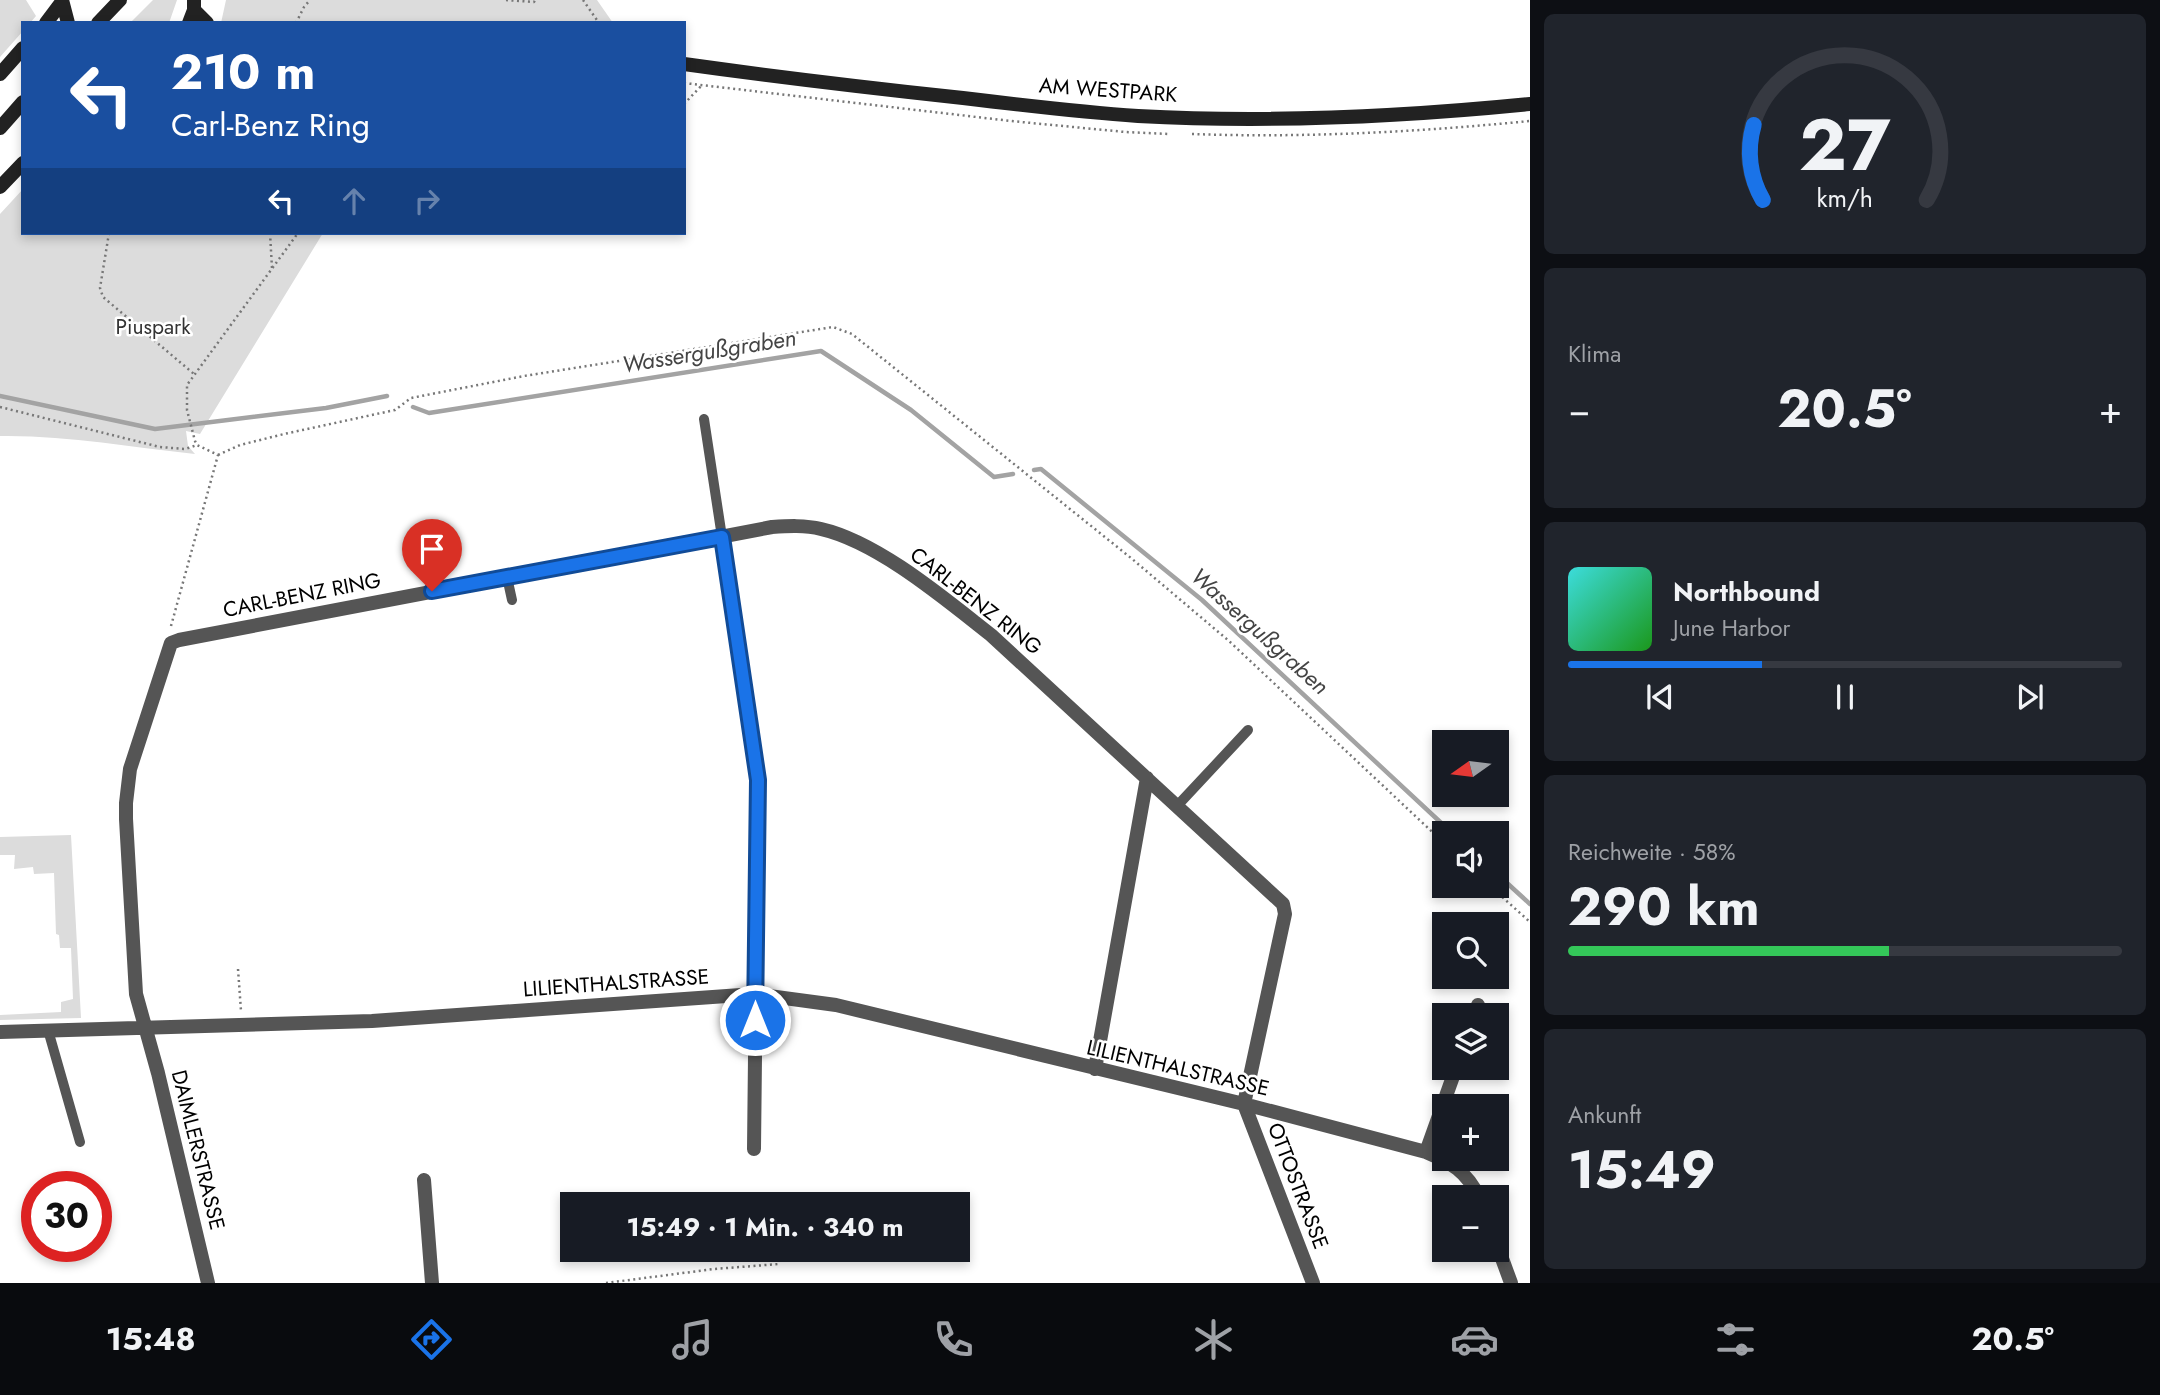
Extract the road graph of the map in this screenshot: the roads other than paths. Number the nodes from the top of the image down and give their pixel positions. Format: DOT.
graph roads {
  1 [pos="120,0"];
  2 [pos="62,2"];
  3 [pos="48,21"];
  4 [pos="66,21"];
  5 [pos="100,21"];
  6 [pos="21,50"];
  7 [pos="686,64"];
  8 [pos="0,74"];
  9 [pos="21,104"];
  10 [pos="1530,104"];
  11 [pos="0,128"];
  12 [pos="21,165"];
  13 [pos="0,187"];
  14 [pos="704,419"];
  15 [pos="722,537"];
  16 [pos="508,577"];
  17 [pos="512,600"];
  18 [pos="1248,730"];
  19 [pos="1147,778"];
  20 [pos="1177,806"];
  21 [pos="755,994"];
  22 [pos="144,1027"];
  23 [pos="48,1030"];
  24 [pos="0,1032"];
  25 [pos="1095,1069"];
  26 [pos="1452,1080"];
  27 [pos="1244,1104"];
  28 [pos="80,1142"];
  29 [pos="754,1149"];
  30 [pos="1426,1152"];
  31 [pos="424,1180"];
  32 [pos="1471,1185"];
  33 [pos="1503,1262"];
  34 [pos="208,1283"];
  35 [pos="432,1283"];
  36 [pos="1313,1283"];
  37 [pos="1511,1283"];
  1 -- 5 [label="main road"];
  2 -- 3 [label="main road"];
  2 -- 4 [label="main road"];
  6 -- 8 [label="main road"];
  7 -- 10 [label="main road, AM WESTPARK"];
  9 -- 11 [label="main road"];
  12 -- 13 [label="main road"];
  14 -- 15 [label="lane"];
  15 -- 16 [label="street, CARL-BENZ RING"];
  15 -- 19 [label="street, CARL-BENZ RING"];
  15 -- 21 [label="street"];
  16 -- 17 [label="lane"];
  16 -- 22 [label="street, CARL-BENZ RING"];
  18 -- 20 [label="lane"];
  19 -- 20 [label="street, CARL-BENZ RING"];
  19 -- 25 [label="street"];
  20 -- 27 [label="street, CARL-BENZ RING"];
  21 -- 22 [label="street, LILIENTHALSTRASSE"];
  21 -- 25 [label="street, LILIENTHALSTRASSE"];
  21 -- 29 [label="street"];
  22 -- 23 [label="street, LILIENTHALSTRASSE"];
  22 -- 34 [label="street, DAIMLERSTRASSE"];
  23 -- 24 [label="street, LILIENTHALSTRASSE"];
  23 -- 28 [label="lane"];
  25 -- 27 [label="street, LILIENTHALSTRASSE"];
  26 -- 30 [label="street"];
  27 -- 30 [label="street, LILIENTHALSTRASSE"];
  27 -- 36 [label="street, OTTOSTRASSE"];
  30 -- 32 [label="street, LILIENTHALSTRASSE"];
  31 -- 35 [label="street"];
  33 -- 37 [label="street"];
}
